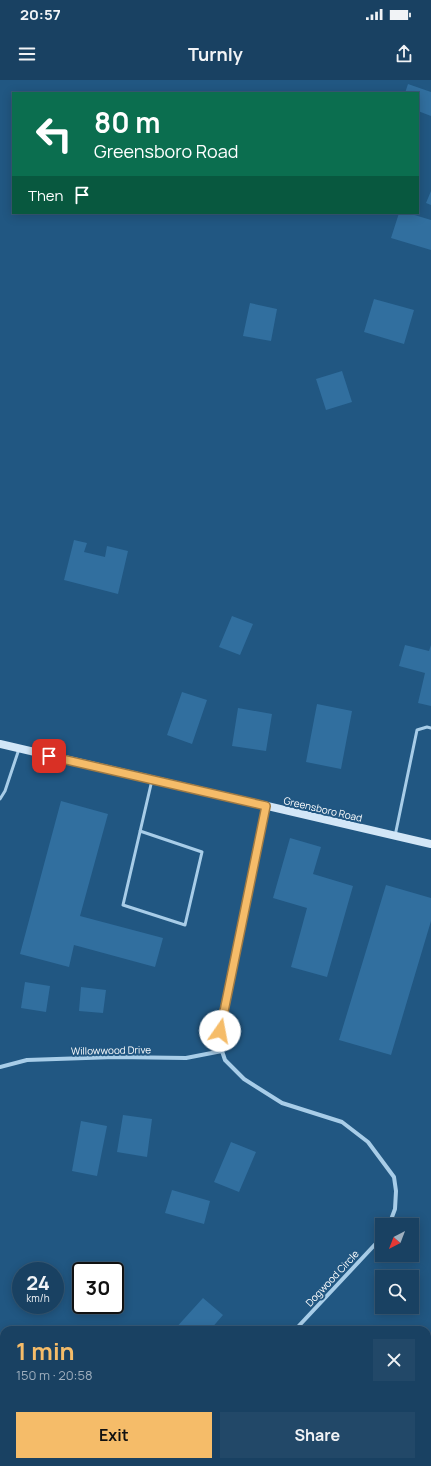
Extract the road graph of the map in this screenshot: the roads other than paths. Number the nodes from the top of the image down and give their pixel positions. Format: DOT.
graph roads {
  1 [pos="431,728"];
  2 [pos="0,744"];
  3 [pos="19,749"];
  4 [pos="152,780"];
  5 [pos="0,799"];
  6 [pos="266,806"];
  7 [pos="140,831"];
  8 [pos="395,836"];
  9 [pos="431,844"];
  10 [pos="222,1051"];
  11 [pos="0,1067"];
  12 [pos="392,1218"];
  13 [pos="375,1244"];
  14 [pos="298,1326"];
  1 -- 8 [label="lane"];
  2 -- 3 [label="main road, Greensboro Road"];
  3 -- 4 [label="main road, Greensboro Road"];
  3 -- 5 [label="lane"];
  4 -- 6 [label="main road, Greensboro Road"];
  4 -- 7 [label="lane"];
  6 -- 8 [label="main road, Greensboro Road"];
  6 -- 10 [label="street"];
  7 -- 7 [label="lane"];
  8 -- 9 [label="main road, Greensboro Road"];
  10 -- 11 [label="street, Willowwood Drive"];
  10 -- 12 [label="street"];
  13 -- 14 [label="street, Dogwood Circle"];
}
